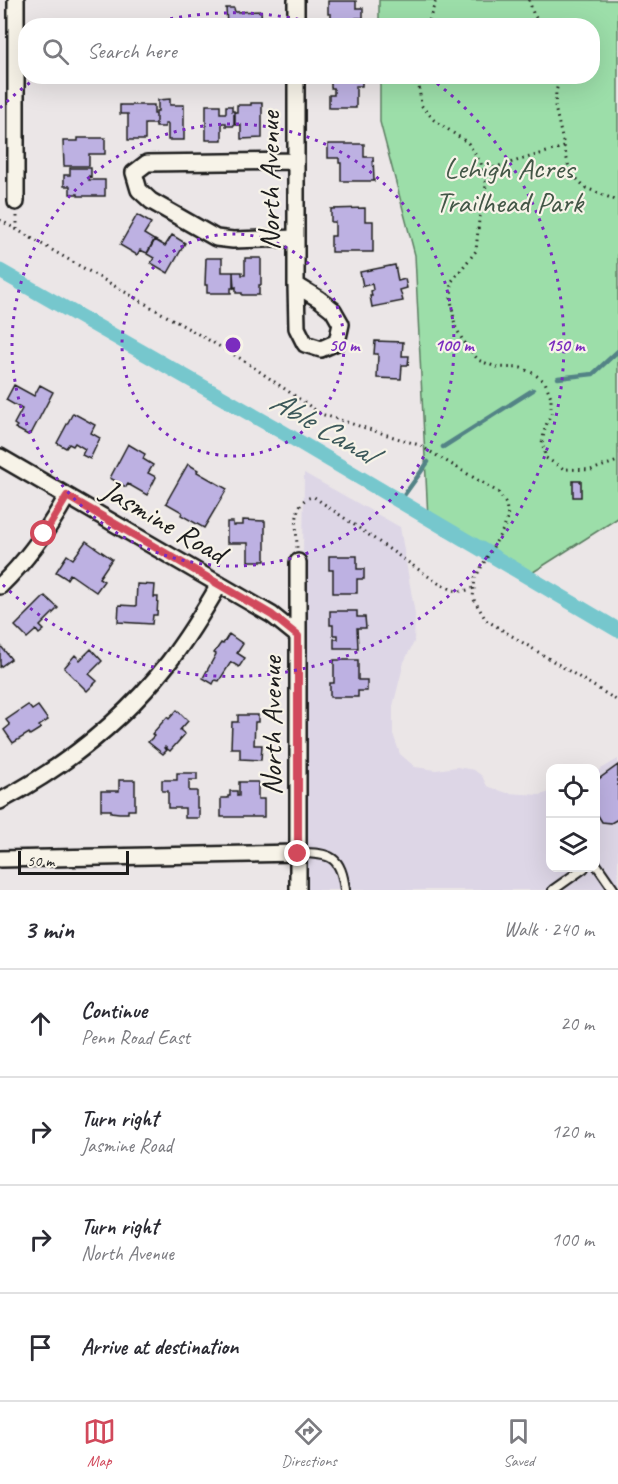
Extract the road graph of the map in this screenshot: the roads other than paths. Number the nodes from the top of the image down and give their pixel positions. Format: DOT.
graph roads {
  1 [pos="16,0"];
  2 [pos="296,0"];
  3 [pos="296,18"];
  4 [pos="296,84"];
  5 [pos="296,161"];
  6 [pos="16,202"];
  7 [pos="296,238"];
  8 [pos="296,285"];
  9 [pos="0,457"];
  10 [pos="67,496"];
  11 [pos="298,562"];
  12 [pos="219,585"];
  13 [pos="0,586"];
  14 [pos="298,636"];
  15 [pos="0,801"];
  16 [pos="298,854"];
  17 [pos="0,859"];
  18 [pos="600,870"];
  19 [pos="577,872"];
  20 [pos="298,890"];
  21 [pos="345,890"];
  22 [pos="553,890"];
  23 [pos="614,890"];
  1 -- 6 [label="street"];
  2 -- 3 [label="street"];
  4 -- 5 [label="street, North Avenue"];
  5 -- 7 [label="street, North Avenue"];
  5 -- 7 [label="street"];
  7 -- 8 [label="street, North Avenue"];
  9 -- 10 [label="street, Jasmine Road"];
  10 -- 12 [label="street, Jasmine Road"];
  10 -- 13 [label="street"];
  11 -- 14 [label="street, North Avenue"];
  12 -- 14 [label="street, Jasmine Road"];
  12 -- 15 [label="street"];
  14 -- 16 [label="street, North Avenue"];
  16 -- 17 [label="street"];
  16 -- 20 [label="street, North Avenue"];
  16 -- 21 [label="lane"];
  18 -- 23 [label="lane"];
  19 -- 22 [label="lane"];
}
